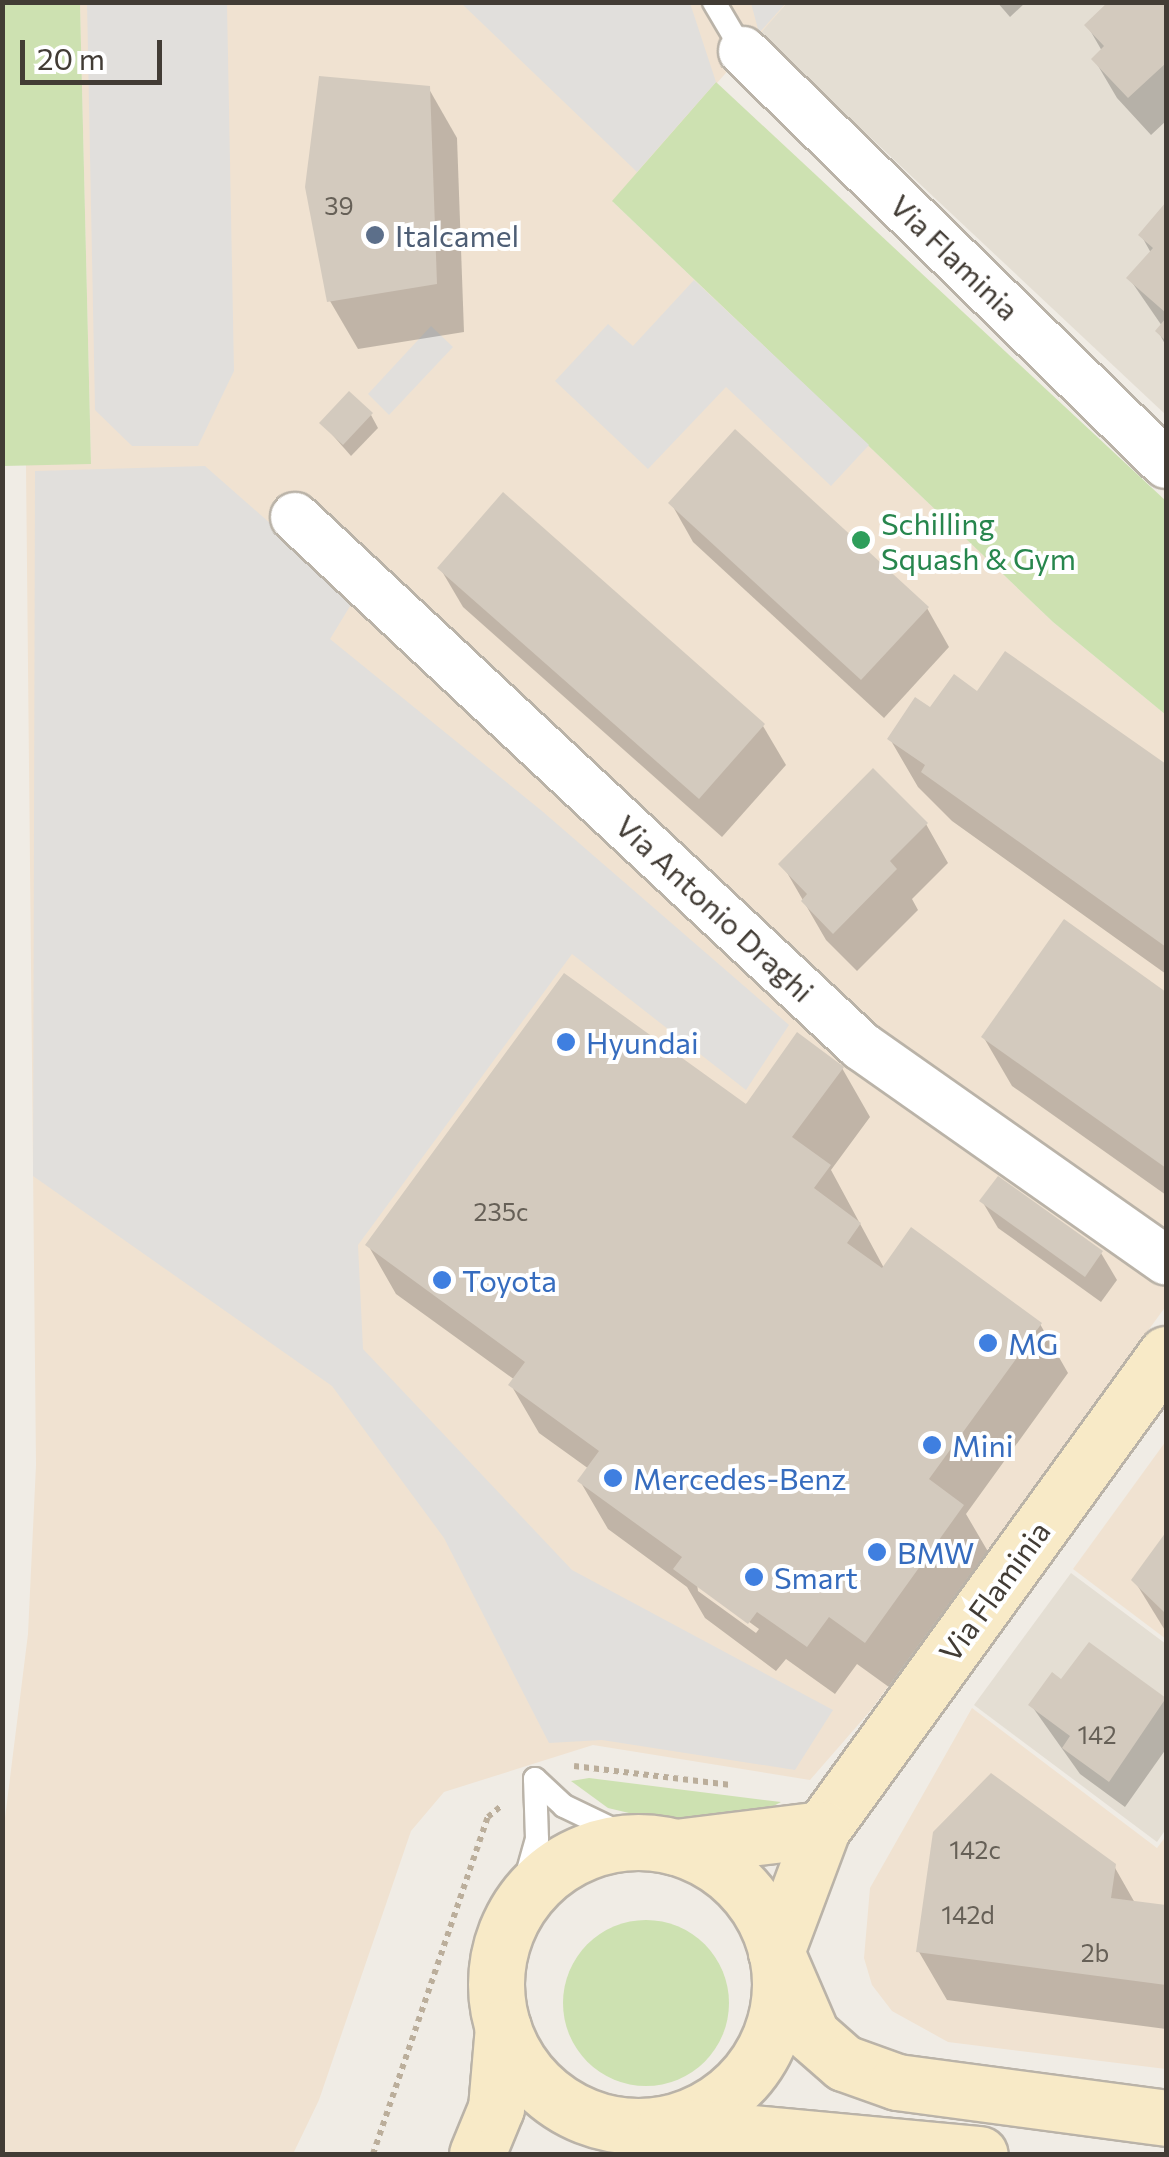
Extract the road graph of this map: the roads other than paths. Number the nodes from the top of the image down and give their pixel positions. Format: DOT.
graph roads {
  1 [pos="714,2"];
  2 [pos="743,51"];
  3 [pos="1166,464"];
  4 [pos="295,517"];
  5 [pos="1166,1260"];
  6 [pos="1166,1354"];
  7 [pos="822,1829"];
  8 [pos="657,1844"];
  9 [pos="517,1910"];
  10 [pos="776,1952"];
  11 [pos="503,2026"];
  12 [pos="1166,2118"];
  13 [pos="647,2139"];
  14 [pos="477,2154"];
  15 [pos="980,2154"];
  1 -- 2 [label="lane"];
  2 -- 3 [label="street, Via Flaminia"];
  4 -- 5 [label="street, Via Antonio Draghi"];
  6 -- 7 [label="main road, Via Flaminia"];
  7 -- 8 [label="main road, Via Flaminia"];
  7 -- 10 [label="main road, Via Flaminia"];
  8 -- 9 [label="main road, Via Flaminia"];
  8 -- 9 [label="lane"];
  8 -- 10 [label="main road, Via Flaminia"];
  9 -- 11 [label="main road, Via Flaminia"];
  10 -- 12 [label="main road"];
  10 -- 13 [label="main road, Via Flaminia"];
  11 -- 13 [label="main road, Via Flaminia"];
  11 -- 14 [label="main road, Via Flaminia"];
  13 -- 15 [label="main road"];
}
